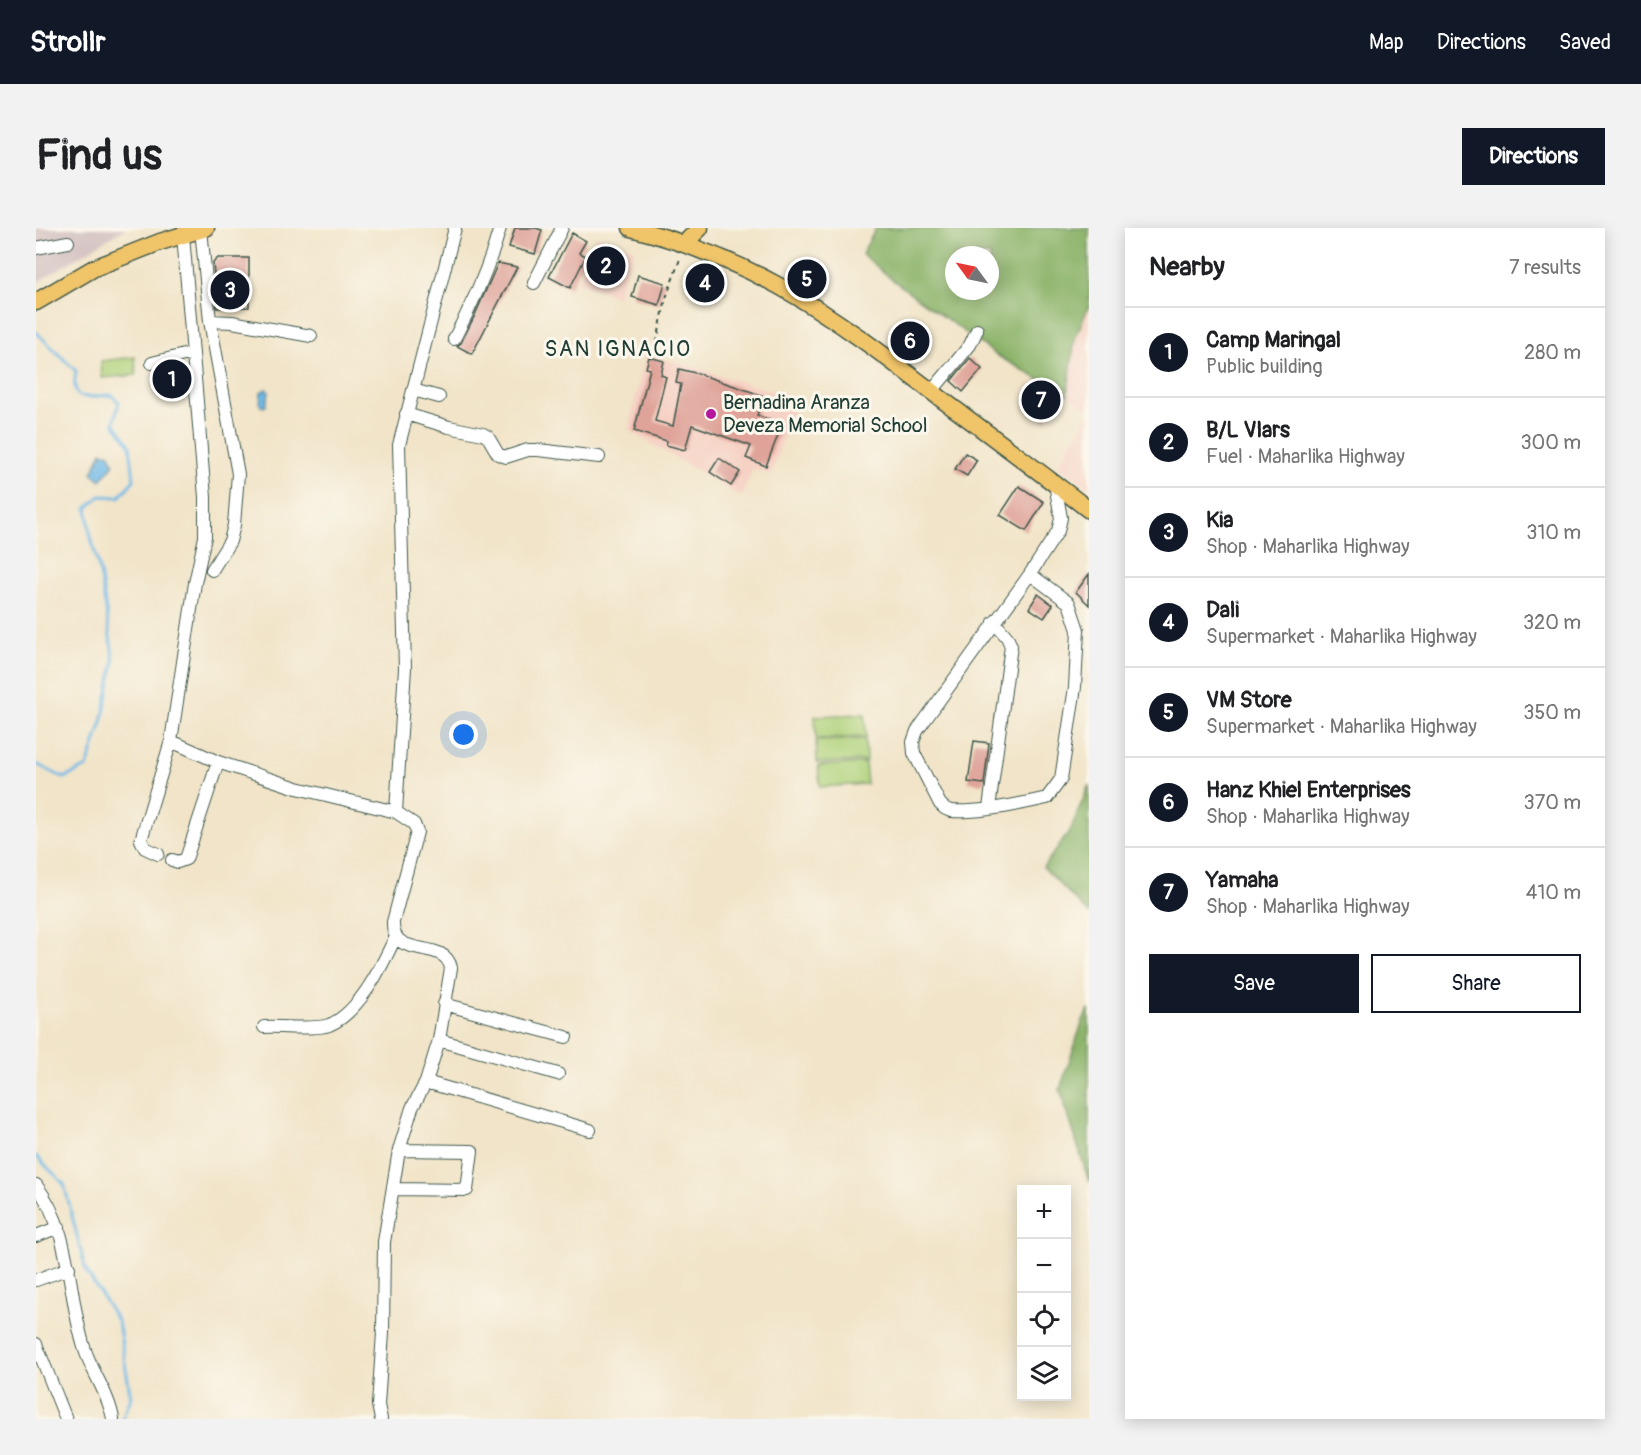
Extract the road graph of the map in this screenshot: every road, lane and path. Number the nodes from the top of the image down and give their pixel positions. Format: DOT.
graph roads {
  1 [pos="455,228"];
  2 [pos="500,228"];
  3 [pos="562,228"];
  4 [pos="631,228"];
  5 [pos="700,228"];
  6 [pos="203,229"];
  7 [pos="160,235"];
  8 [pos="183,235"];
  9 [pos="68,242"];
  10 [pos="684,244"];
  11 [pos="36,248"];
  12 [pos="534,283"];
  13 [pos="36,302"];
  14 [pos="210,321"];
  15 [pos="977,330"];
  16 [pos="310,336"];
  17 [pos="454,339"];
  18 [pos="655,351"];
  19 [pos="192,353"];
  20 [pos="152,363"];
  21 [pos="413,390"];
  22 [pos="932,392"];
  23 [pos="439,397"];
  24 [pos="406,414"];
  25 [pos="599,458"];
  26 [pos="1055,484"];
  27 [pos="1089,510"];
  28 [pos="212,570"];
  29 [pos="1030,574"];
  30 [pos="994,622"];
  31 [pos="171,741"];
  32 [pos="218,762"];
  33 [pos="989,808"];
  34 [pos="396,812"];
  35 [pos="158,854"];
  36 [pos="172,860"];
  37 [pos="395,938"];
  38 [pos="444,1004"];
  39 [pos="264,1027"];
  40 [pos="566,1037"];
  41 [pos="439,1040"];
  42 [pos="558,1074"];
  43 [pos="426,1082"];
  44 [pos="590,1130"];
  45 [pos="399,1150"];
  46 [pos="36,1185"];
  47 [pos="394,1189"];
  48 [pos="59,1227"];
  49 [pos="36,1236"];
  50 [pos="69,1268"];
  51 [pos="36,1280"];
  52 [pos="36,1344"];
  53 [pos="66,1419"];
  54 [pos="113,1419"];
  55 [pos="381,1419"];
  1 -- 21 [label="street"];
  2 -- 17 [label="street"];
  3 -- 12 [label="street"];
  4 -- 10 [label="main road"];
  5 -- 10 [label="main road"];
  6 -- 8 [label="main road"];
  6 -- 14 [label="street"];
  7 -- 8 [label="main road"];
  7 -- 13 [label="main road"];
  8 -- 19 [label="street"];
  9 -- 11 [label="street"];
  10 -- 18 [label="path"];
  10 -- 22 [label="main road"];
  14 -- 16 [label="street"];
  14 -- 28 [label="street"];
  15 -- 22 [label="street"];
  19 -- 20 [label="street"];
  19 -- 31 [label="street"];
  21 -- 23 [label="street"];
  21 -- 24 [label="street"];
  22 -- 26 [label="main road"];
  24 -- 25 [label="street"];
  24 -- 34 [label="street"];
  26 -- 27 [label="main road"];
  26 -- 29 [label="street"];
  29 -- 30 [label="street"];
  29 -- 33 [label="street"];
  30 -- 33 [label="street"];
  30 -- 33 [label="street"];
  31 -- 32 [label="street"];
  31 -- 35 [label="street"];
  32 -- 34 [label="street"];
  32 -- 36 [label="street"];
  34 -- 37 [label="street"];
  37 -- 38 [label="street"];
  37 -- 39 [label="street"];
  38 -- 40 [label="street"];
  38 -- 41 [label="street"];
  41 -- 42 [label="street"];
  41 -- 43 [label="street"];
  43 -- 44 [label="street"];
  43 -- 45 [label="street"];
  45 -- 47 [label="street"];
  45 -- 47 [label="street"];
  46 -- 48 [label="street"];
  47 -- 55 [label="street"];
  48 -- 49 [label="street"];
  48 -- 50 [label="street"];
  50 -- 51 [label="street"];
  50 -- 54 [label="street"];
  52 -- 53 [label="street"];
}
